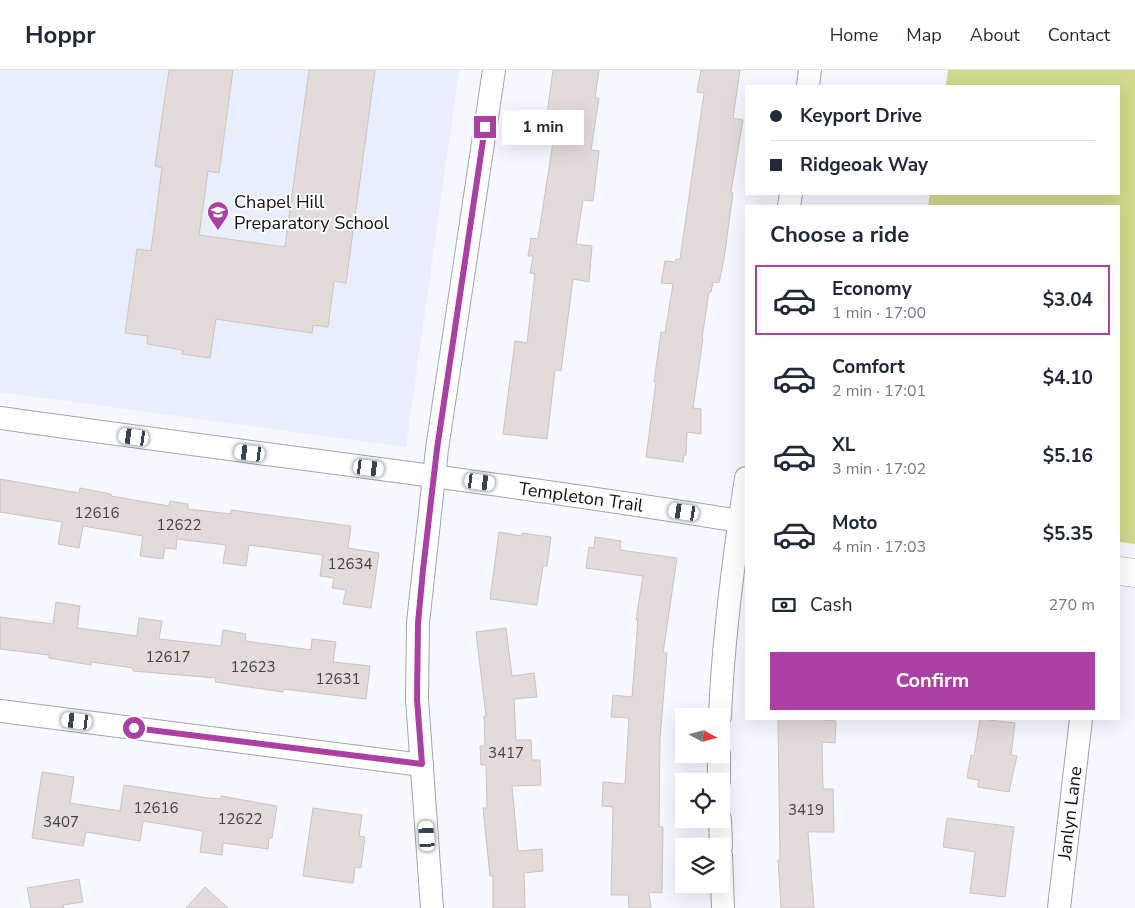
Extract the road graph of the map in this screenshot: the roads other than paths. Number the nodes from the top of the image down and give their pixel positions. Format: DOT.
graph roads {
  1 [pos="494,70"];
  2 [pos="810,70"];
  3 [pos="808,85"];
  4 [pos="0,418"];
  5 [pos="434,476"];
  6 [pos="745,492"];
  7 [pos="743,521"];
  8 [pos="1120,571"];
  9 [pos="1135,573"];
  10 [pos="720,708"];
  11 [pos="0,711"];
  12 [pos="1081,720"];
  13 [pos="422,764"];
  14 [pos="722,893"];
  15 [pos="432,908"];
  16 [pos="723,908"];
  17 [pos="1059,908"];
  1 -- 5 [label="street"];
  2 -- 3 [label="street"];
  4 -- 5 [label="street, Templeton Trail"];
  5 -- 7 [label="street, Templeton Trail"];
  5 -- 13 [label="street"];
  6 -- 7 [label="street"];
  7 -- 10 [label="street"];
  8 -- 9 [label="street"];
  11 -- 13 [label="street"];
  12 -- 17 [label="street, Janlyn Lane"];
  13 -- 15 [label="street"];
  14 -- 16 [label="street"];
}
